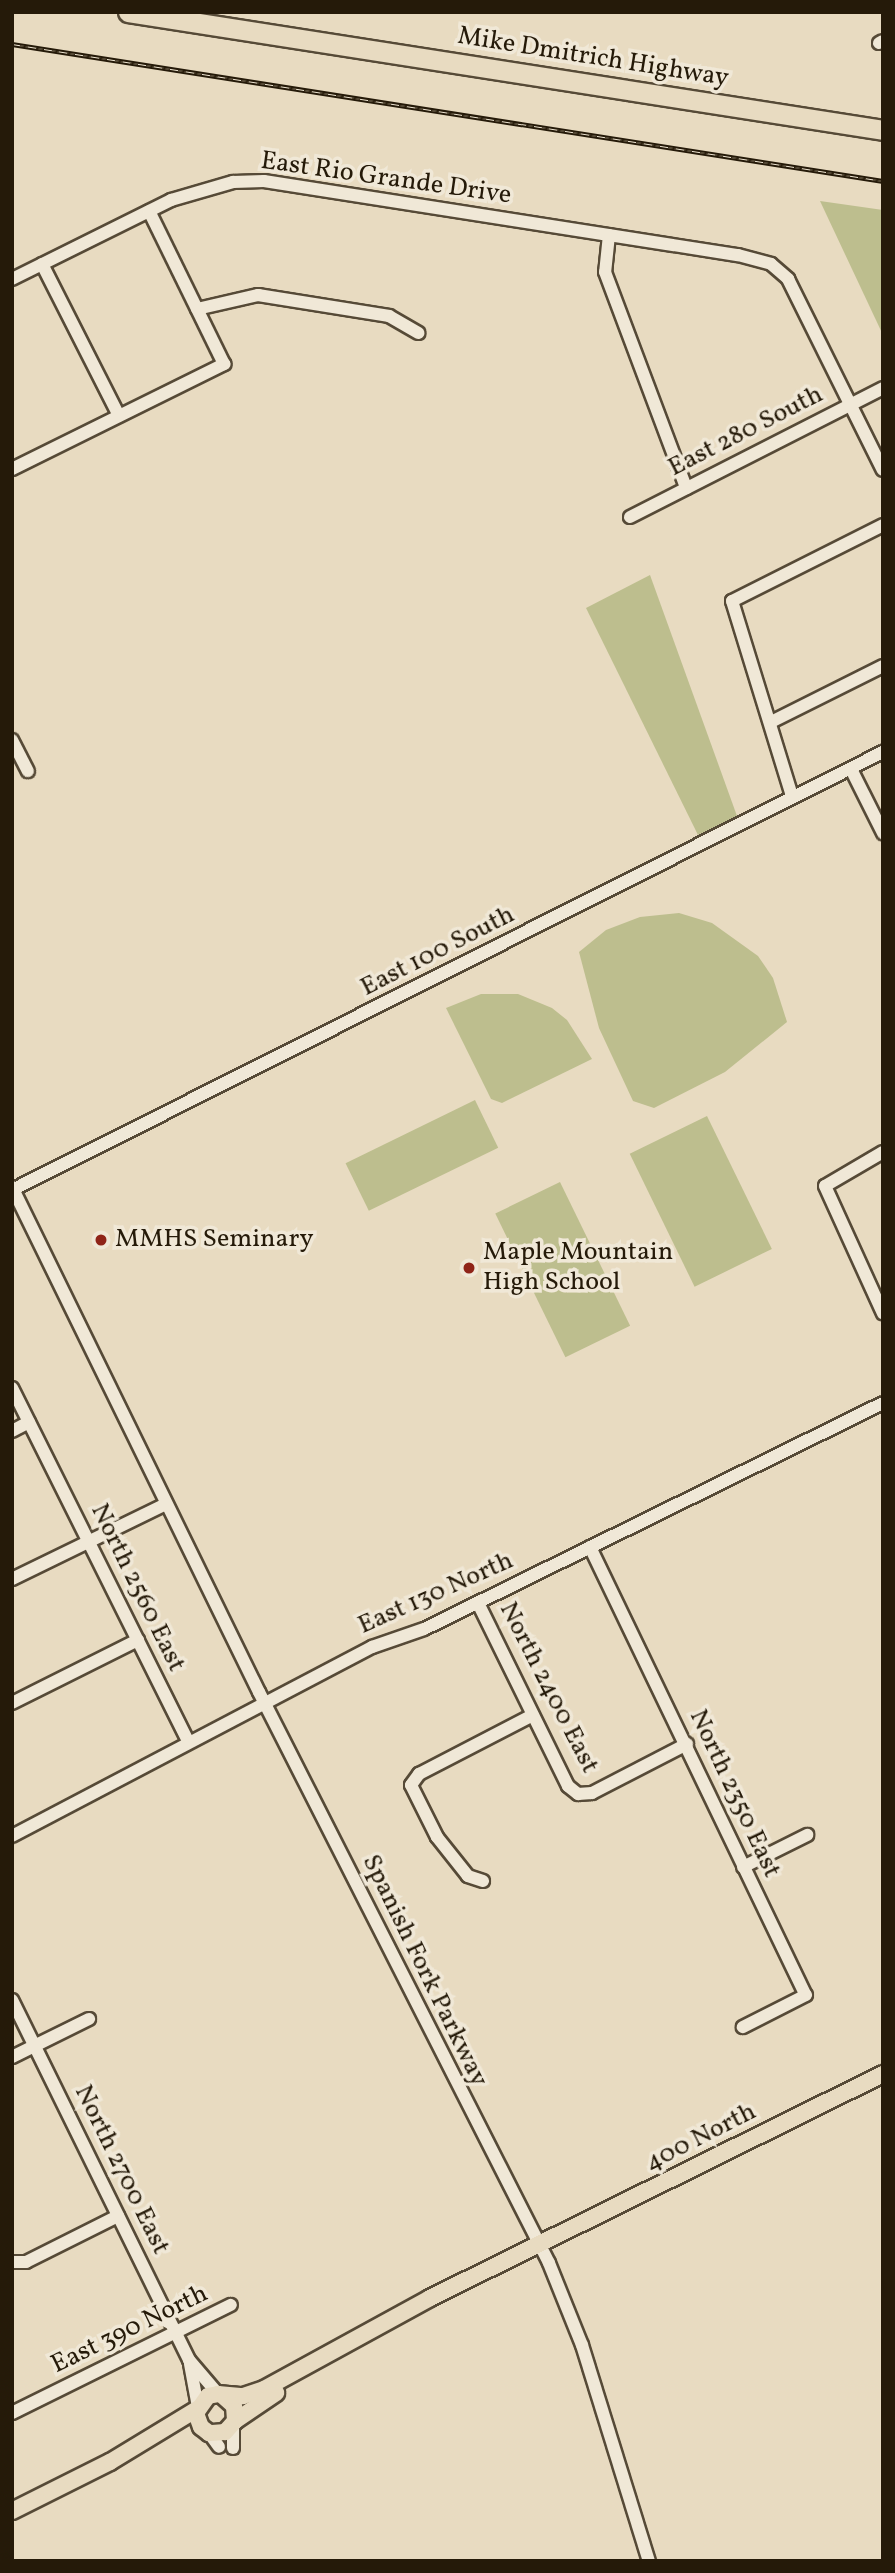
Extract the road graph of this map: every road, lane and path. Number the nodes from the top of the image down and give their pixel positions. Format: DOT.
graph roads {
  1 [pos="128,12"];
  2 [pos="883,130"];
  3 [pos="149,211"];
  4 [pos="609,235"];
  5 [pos="43,264"];
  6 [pos="12,279"];
  7 [pos="197,309"];
  8 [pos="418,333"];
  9 [pos="883,388"];
  10 [pos="850,404"];
  11 [pos="119,416"];
  12 [pos="12,469"];
  13 [pos="883,470"];
  14 [pos="686,488"];
  15 [pos="630,517"];
  16 [pos="883,525"];
  17 [pos="883,666"];
  18 [pos="771,722"];
  19 [pos="12,740"];
  20 [pos="883,752"];
  21 [pos="851,769"];
  22 [pos="28,771"];
  23 [pos="792,796"];
  24 [pos="883,833"];
  25 [pos="883,1152"];
  26 [pos="13,1189"];
  27 [pos="883,1313"];
  28 [pos="12,1388"];
  29 [pos="883,1403"];
  30 [pos="29,1422"];
  31 [pos="12,1431"];
  32 [pos="166,1504"];
  33 [pos="89,1542"];
  34 [pos="590,1547"];
  35 [pos="12,1579"];
  36 [pos="478,1603"];
  37 [pos="138,1640"];
  38 [pos="266,1702"];
  39 [pos="12,1703"];
  40 [pos="533,1715"];
  41 [pos="188,1741"];
  42 [pos="687,1744"];
  43 [pos="807,1835"];
  44 [pos="12,1836"];
  45 [pos="743,1867"];
  46 [pos="483,1881"];
  47 [pos="12,2000"];
  48 [pos="89,2019"];
  49 [pos="743,2027"];
  50 [pos="35,2046"];
  51 [pos="12,2057"];
  52 [pos="883,2074"];
  53 [pos="118,2216"];
  54 [pos="540,2245"];
  55 [pos="13,2263"];
  56 [pos="231,2305"];
  57 [pos="176,2333"];
  58 [pos="189,2360"];
  59 [pos="221,2395"];
  60 [pos="197,2408"];
  61 [pos="12,2413"];
  62 [pos="234,2423"];
  63 [pos="207,2431"];
  64 [pos="110,2462"];
  65 [pos="12,2511"];
  66 [pos="649,2561"];
  1 -- 2 [label="highway, Mike Dmitrich Highway"];
  3 -- 4 [label="street, East Rio Grande Drive"];
  3 -- 5 [label="street, East Rio Grande Drive"];
  3 -- 7 [label="street"];
  4 -- 10 [label="street, East Rio Grande Drive"];
  4 -- 14 [label="street"];
  5 -- 6 [label="street, East Rio Grande Drive"];
  5 -- 11 [label="street"];
  7 -- 8 [label="street"];
  7 -- 11 [label="street"];
  9 -- 10 [label="street, East 280 South"];
  10 -- 13 [label="street"];
  10 -- 14 [label="street, East 280 South"];
  11 -- 12 [label="street"];
  14 -- 15 [label="street, East 280 South"];
  16 -- 18 [label="street"];
  17 -- 18 [label="street"];
  18 -- 23 [label="street"];
  19 -- 22 [label="street"];
  20 -- 21 [label="street, East 100 South"];
  21 -- 23 [label="street, East 100 South"];
  21 -- 24 [label="street"];
  23 -- 26 [label="street, East 100 South"];
  25 -- 27 [label="street"];
  26 -- 32 [label="street, Spanish Fork Parkway"];
  28 -- 30 [label="street, North 2560 East"];
  29 -- 34 [label="street, East 130 North"];
  30 -- 31 [label="street"];
  30 -- 33 [label="street, North 2560 East"];
  32 -- 33 [label="street"];
  32 -- 38 [label="street, Spanish Fork Parkway"];
  33 -- 35 [label="street"];
  33 -- 37 [label="street, North 2560 East"];
  34 -- 36 [label="street, East 130 North"];
  34 -- 42 [label="street, North 2350 East"];
  36 -- 38 [label="street, East 130 North"];
  36 -- 40 [label="street, North 2400 East"];
  37 -- 39 [label="street"];
  37 -- 41 [label="street, North 2560 East"];
  38 -- 41 [label="street, East 130 North"];
  38 -- 54 [label="street, Spanish Fork Parkway"];
  40 -- 42 [label="street, North 2400 East"];
  40 -- 46 [label="street"];
  41 -- 44 [label="street, East 130 North"];
  42 -- 45 [label="street, North 2350 East"];
  43 -- 45 [label="street"];
  45 -- 49 [label="street, North 2350 East"];
  47 -- 50 [label="street, North 2700 East"];
  48 -- 50 [label="street"];
  50 -- 51 [label="street"];
  50 -- 53 [label="street, North 2700 East"];
  52 -- 54 [label="main road, 400 North"];
  53 -- 55 [label="street"];
  53 -- 57 [label="street, North 2700 East"];
  54 -- 59 [label="main road, 400 North"];
  54 -- 62 [label="main road, 400 North"];
  54 -- 66 [label="street, Spanish Fork Parkway"];
  56 -- 57 [label="street, East 390 North"];
  57 -- 58 [label="street, North 2700 East"];
  57 -- 61 [label="street, East 390 North"];
  58 -- 59 [label="street, North 2700 East"];
  58 -- 60 [label="street, North 2700 East"];
  59 -- 60 [label="main road"];
  59 -- 62 [label="main road"];
  60 -- 63 [label="main road"];
  60 -- 64 [label="main road"];
  62 -- 63 [label="main road"];
  62 -- 63 [label="street"];
  63 -- 64 [label="main road"];
  64 -- 65 [label="main road"];
}
